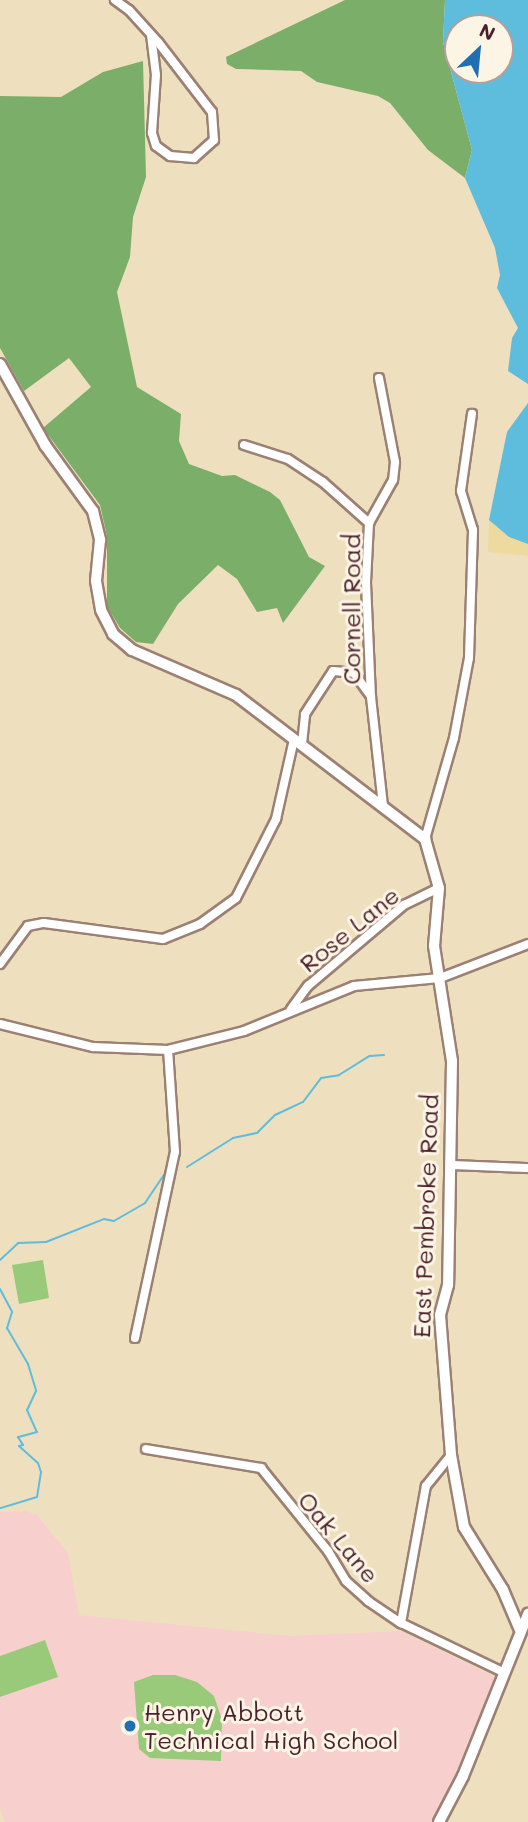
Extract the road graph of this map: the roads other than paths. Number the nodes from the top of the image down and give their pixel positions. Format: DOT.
graph roads {
  1 [pos="116,0"];
  2 [pos="151,35"];
  3 [pos="0,364"];
  4 [pos="379,378"];
  5 [pos="472,414"];
  6 [pos="244,444"];
  7 [pos="369,523"];
  8 [pos="371,697"];
  9 [pos="298,742"];
  10 [pos="383,805"];
  11 [pos="425,839"];
  12 [pos="439,888"];
  13 [pos="528,944"];
  14 [pos="0,964"];
  15 [pos="440,978"];
  16 [pos="291,1009"];
  17 [pos="0,1024"];
  18 [pos="168,1050"];
  19 [pos="450,1165"];
  20 [pos="528,1168"];
  21 [pos="135,1338"];
  22 [pos="146,1449"];
  23 [pos="451,1454"];
  24 [pos="528,1614"];
  25 [pos="401,1623"];
  26 [pos="520,1630"];
  27 [pos="503,1672"];
  28 [pos="439,1822"];
  1 -- 2 [label="street"];
  2 -- 2 [label="street"];
  3 -- 9 [label="street"];
  4 -- 7 [label="street, Cornell Road"];
  5 -- 11 [label="street"];
  6 -- 7 [label="street"];
  7 -- 8 [label="street, Cornell Road"];
  8 -- 9 [label="street"];
  8 -- 10 [label="street, Cornell Road"];
  9 -- 10 [label="street"];
  9 -- 14 [label="street"];
  10 -- 11 [label="street"];
  11 -- 12 [label="street, East Pembroke Road"];
  12 -- 15 [label="street, East Pembroke Road"];
  12 -- 16 [label="street, Rose Lane"];
  13 -- 15 [label="street, Rose Lane"];
  15 -- 16 [label="street, Rose Lane"];
  15 -- 19 [label="street, East Pembroke Road"];
  16 -- 18 [label="street, Rose Lane"];
  17 -- 18 [label="street, Rose Lane"];
  18 -- 21 [label="street"];
  19 -- 20 [label="street"];
  19 -- 23 [label="street, East Pembroke Road"];
  22 -- 25 [label="street, Oak Lane"];
  23 -- 25 [label="street"];
  23 -- 26 [label="street, East Pembroke Road"];
  24 -- 26 [label="street"];
  25 -- 27 [label="street, Oak Lane"];
  26 -- 27 [label="street"];
  27 -- 28 [label="street"];
}
